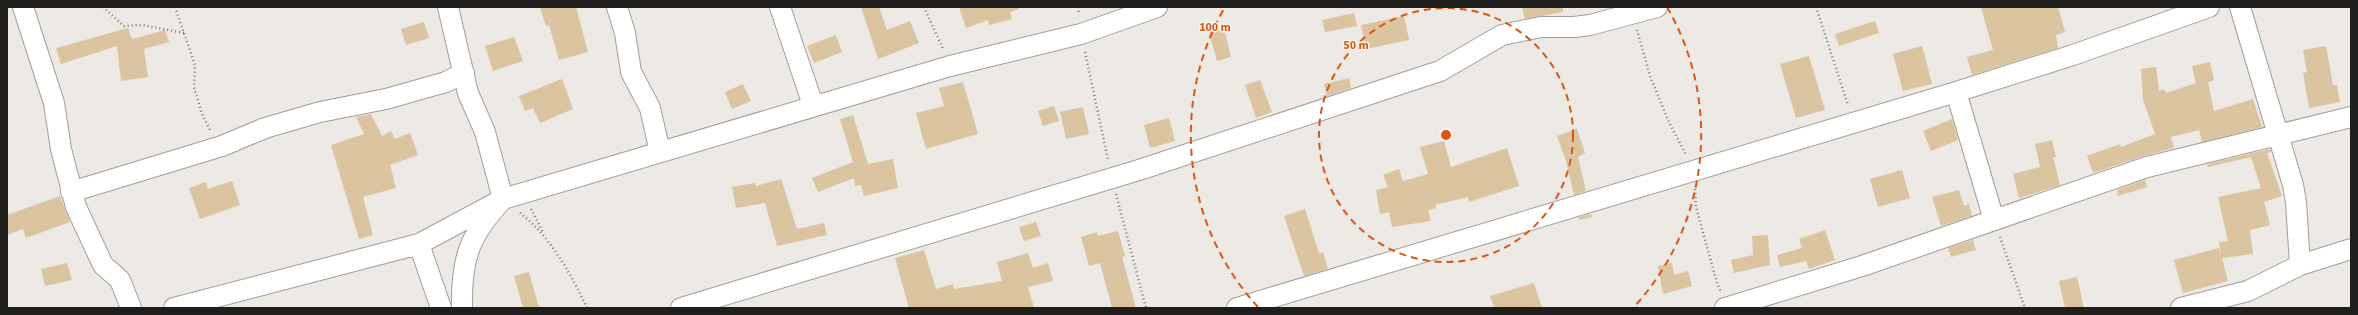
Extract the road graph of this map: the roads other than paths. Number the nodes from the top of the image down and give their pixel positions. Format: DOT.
graph roads {
  1 [pos="23,7"];
  2 [pos="448,7"];
  3 [pos="617,7"];
  4 [pos="780,7"];
  5 [pos="1157,7"];
  6 [pos="1657,7"];
  7 [pos="2209,7"];
  8 [pos="2244,8"];
  9 [pos="464,73"];
  10 [pos="1956,92"];
  11 [pos="813,105"];
  12 [pos="2351,118"];
  13 [pos="2279,136"];
  14 [pos="660,152"];
  15 [pos="72,192"];
  16 [pos="505,200"];
  17 [pos="1994,220"];
  18 [pos="419,244"];
  19 [pos="2351,249"];
  20 [pos="2300,265"];
  21 [pos="131,308"];
  22 [pos="174,308"];
  23 [pos="441,308"];
  24 [pos="462,308"];
  25 [pos="681,308"];
  26 [pos="1237,308"];
  27 [pos="1725,308"];
  28 [pos="2181,308"];
  1 -- 15 [label="street"];
  2 -- 9 [label="street"];
  3 -- 14 [label="street"];
  4 -- 11 [label="street"];
  5 -- 11 [label="street"];
  6 -- 25 [label="street"];
  7 -- 10 [label="street"];
  8 -- 13 [label="street"];
  9 -- 15 [label="street"];
  9 -- 16 [label="street"];
  10 -- 17 [label="street"];
  10 -- 26 [label="street"];
  11 -- 14 [label="street"];
  12 -- 13 [label="street"];
  13 -- 17 [label="street"];
  13 -- 20 [label="street"];
  14 -- 16 [label="street"];
  15 -- 21 [label="street"];
  16 -- 18 [label="street"];
  16 -- 24 [label="street"];
  17 -- 27 [label="street"];
  18 -- 22 [label="street"];
  18 -- 23 [label="street"];
  19 -- 20 [label="street"];
  20 -- 28 [label="street"];
}
